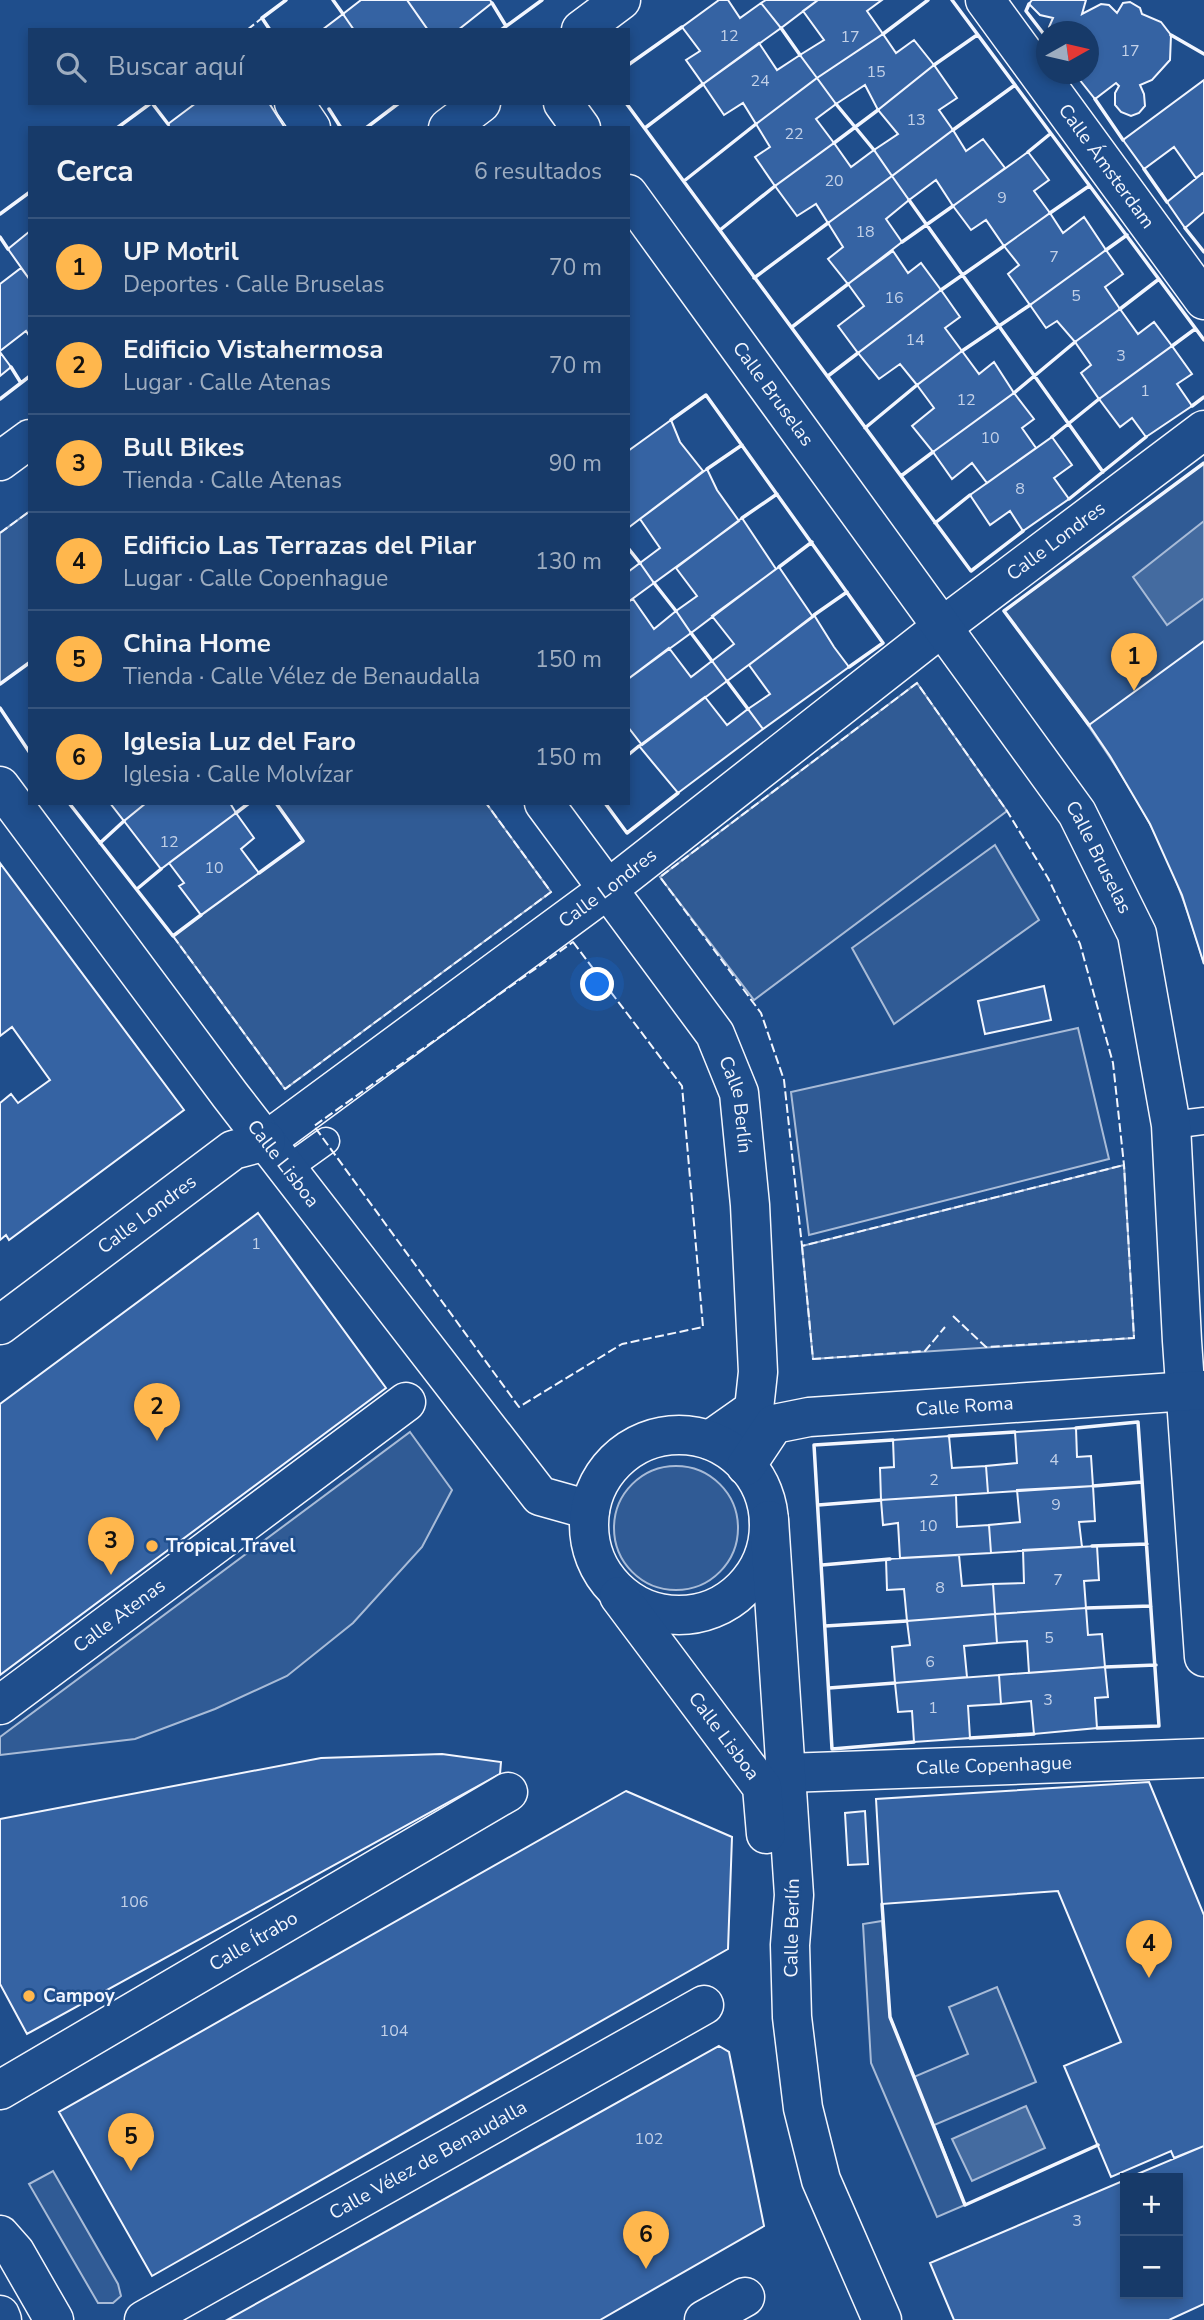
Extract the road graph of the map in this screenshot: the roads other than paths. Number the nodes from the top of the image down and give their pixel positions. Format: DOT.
graph roads {
  1 [pos="621,0"];
  2 [pos="985,0"];
  3 [pos="584,28"];
  4 [pos="295,105"];
  5 [pos="478,105"];
  6 [pos="564,105"];
  7 [pos="310,126"];
  8 [pos="451,126"];
  9 [pos="579,126"];
  10 [pos="630,197"];
  11 [pos="1204,300"];
  12 [pos="1204,430"];
  13 [pos="28,440"];
  14 [pos="0,461"];
  15 [pos="942,627"];
  16 [pos="0,786"];
  17 [pos="545,805"];
  18 [pos="608,889"];
  19 [pos="1188,1123"];
  20 [pos="326,1141"];
  21 [pos="277,1155"];
  22 [pos="0,1325"];
  23 [pos="1195,1391"];
  24 [pos="406,1402"];
  25 [pos="710,1440"];
  26 [pos="746,1466"];
  27 [pos="590,1510"];
  28 [pos="769,1520"];
  29 [pos="614,1588"];
  30 [pos="1204,1657"];
  31 [pos="0,1705"];
  32 [pos="1204,1758"];
  33 [pos="786,1773"];
  34 [pos="508,1792"];
  35 [pos="790,1945"];
  36 [pos="704,2005"];
  37 [pos="0,2090"];
  38 [pos="0,2235"];
  39 [pos="746,2297"];
  40 [pos="0,2315"];
  41 [pos="147,2318"];
  42 [pos="2,2320"];
  43 [pos="54,2320"];
  44 [pos="704,2320"];
  45 [pos="882,2320"];
  1 -- 3 [label="street"];
  2 -- 11 [label="street, Calle Ámsterdam"];
  4 -- 7 [label="street"];
  5 -- 8 [label="street"];
  6 -- 9 [label="street"];
  10 -- 15 [label="street, Calle Bruselas"];
  12 -- 15 [label="street, Calle Londres"];
  13 -- 14 [label="street"];
  15 -- 18 [label="street, Calle Londres"];
  15 -- 19 [label="street, Calle Bruselas"];
  16 -- 21 [label="street, Calle Lisboa"];
  17 -- 18 [label="street, Calle Berlín"];
  18 -- 21 [label="street, Calle Londres"];
  18 -- 25 [label="street, Calle Berlín"];
  19 -- 23 [label="street, Calle Bruselas"];
  20 -- 21 [label="lane"];
  21 -- 22 [label="street, Calle Londres"];
  21 -- 27 [label="street, Calle Lisboa"];
  23 -- 26 [label="street, Calle Roma"];
  23 -- 30 [label="street, Calle Bruselas"];
  24 -- 31 [label="street, Calle Atenas"];
  25 -- 26 [label="street"];
  25 -- 27 [label="street"];
  26 -- 28 [label="street"];
  27 -- 29 [label="street"];
  28 -- 29 [label="street"];
  28 -- 33 [label="street, Calle Berlín"];
  29 -- 35 [label="street, Calle Lisboa"];
  32 -- 33 [label="street, Calle Copenhague"];
  33 -- 35 [label="street, Calle Berlín"];
  34 -- 37 [label="street, Calle Ítrabo"];
  35 -- 45 [label="street, Calle Berlín"];
  36 -- 41 [label="street, Calle Vélez de Benaudalla"];
  38 -- 43 [label="street"];
  39 -- 44 [label="street"];
  40 -- 42 [label="street"];
}
